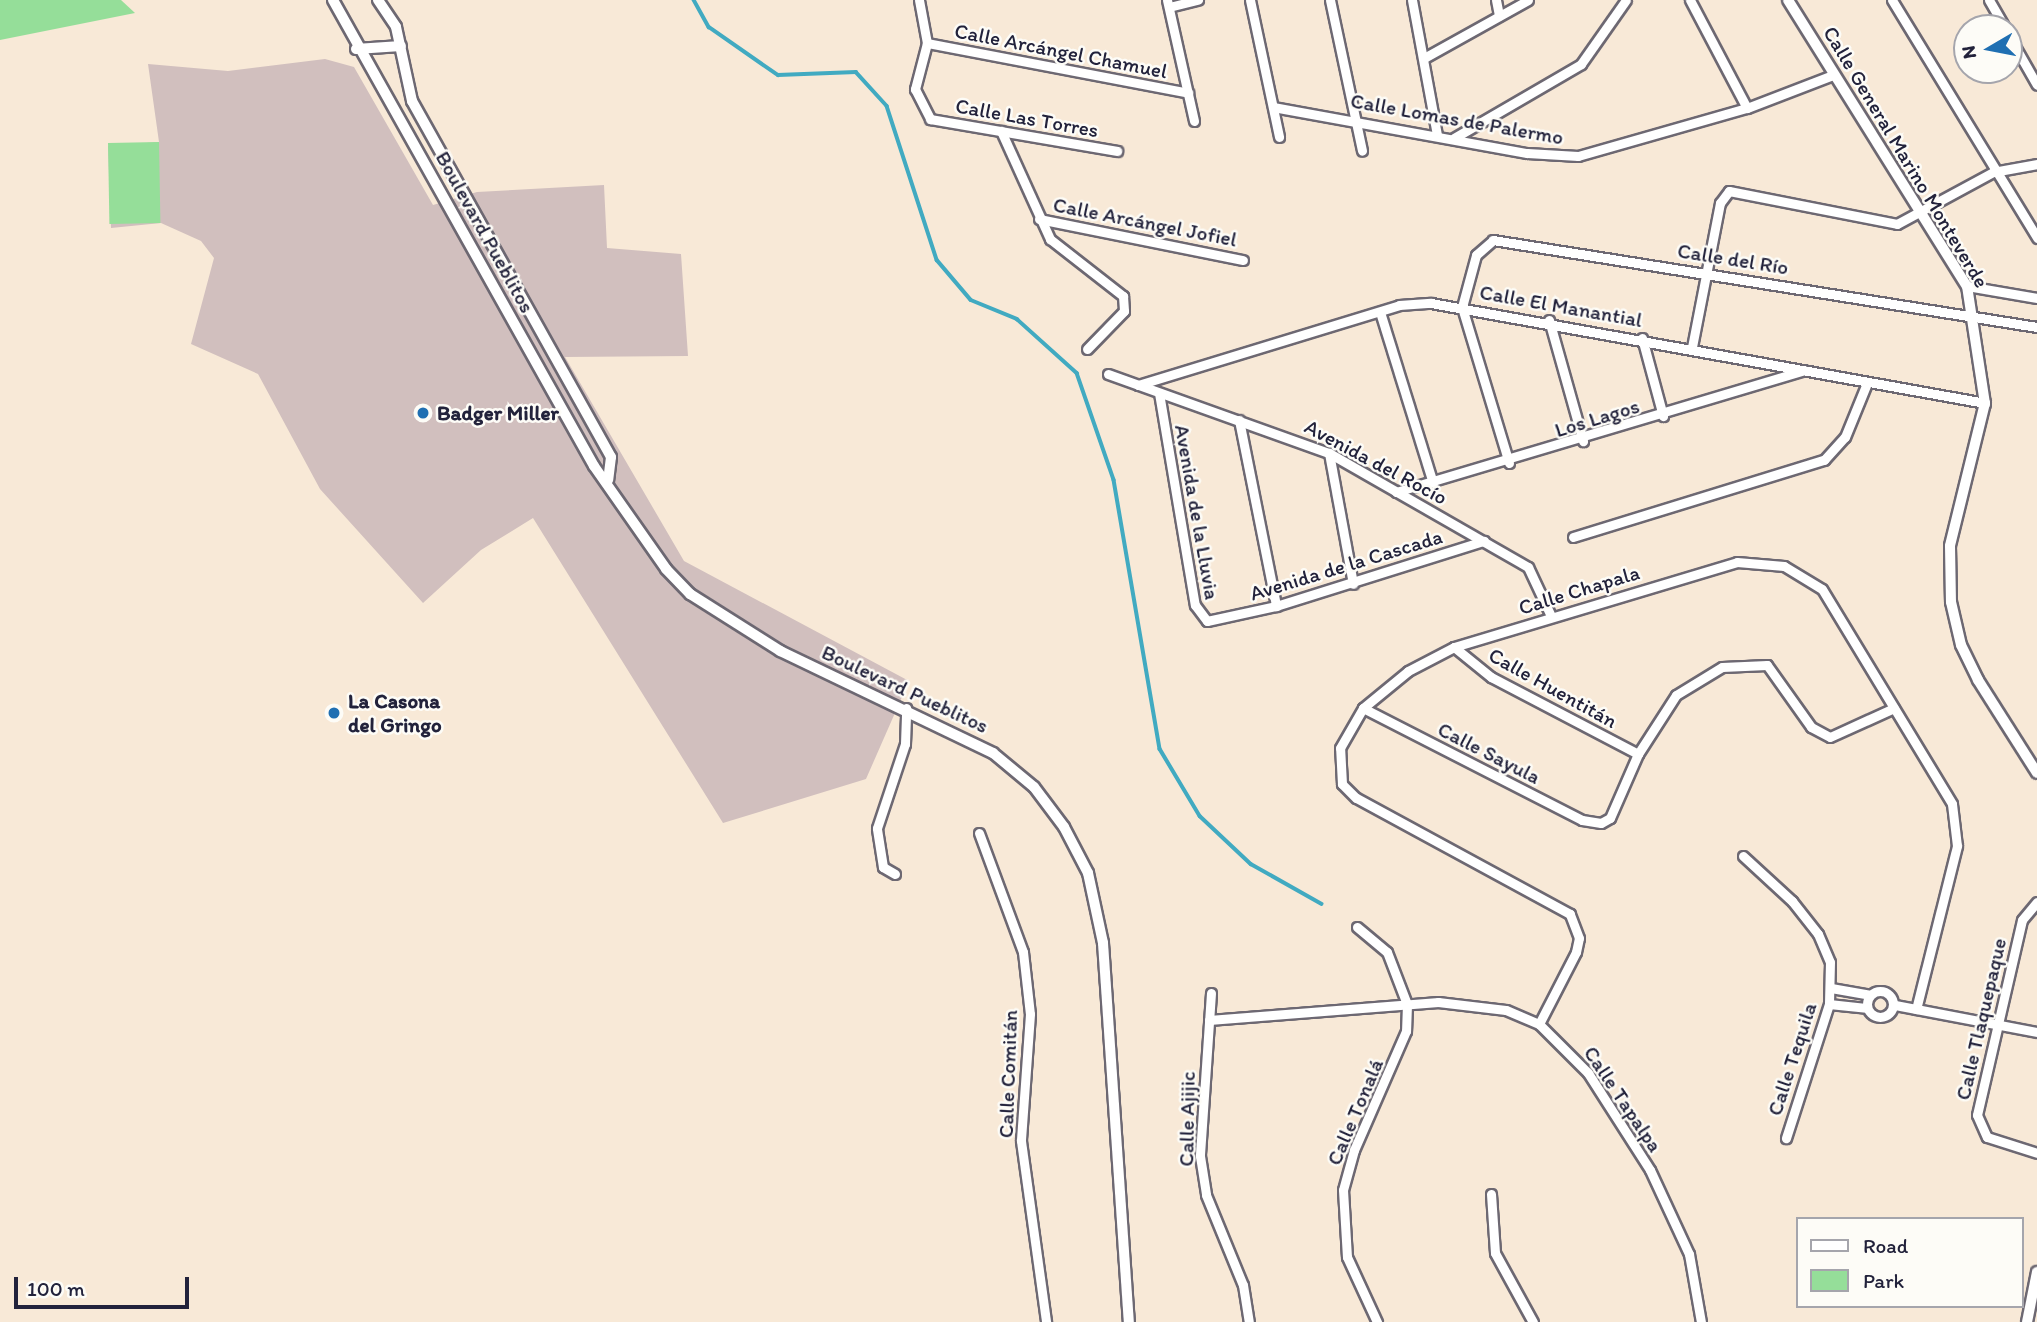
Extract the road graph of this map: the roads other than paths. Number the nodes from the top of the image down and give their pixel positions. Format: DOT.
graph roads {
  1 [pos="333,0"];
  2 [pos="378,0"];
  3 [pos="919,0"];
  4 [pos="1198,0"];
  5 [pos="1250,0"];
  6 [pos="1330,0"];
  7 [pos="1412,0"];
  8 [pos="1496,0"];
  9 [pos="1528,0"];
  10 [pos="1626,0"];
  11 [pos="1690,0"];
  12 [pos="1788,0"];
  13 [pos="1892,0"];
  14 [pos="1168,3"];
  15 [pos="1499,16"];
  16 [pos="928,43"];
  17 [pos="401,46"];
  18 [pos="356,49"];
  19 [pos="1424,58"];
  20 [pos="2023,60"];
  21 [pos="1833,75"];
  22 [pos="2037,85"];
  23 [pos="1188,93"];
  24 [pos="1273,107"];
  25 [pos="1747,108"];
  26 [pos="1355,119"];
  27 [pos="1194,121"];
  28 [pos="1001,131"];
  29 [pos="1437,135"];
  30 [pos="1279,136"];
  31 [pos="1454,138"];
  32 [pos="1117,151"];
  33 [pos="1362,151"];
  34 [pos="2037,164"];
  35 [pos="1993,172"];
  36 [pos="1920,216"];
  37 [pos="1039,219"];
  38 [pos="2037,238"];
  39 [pos="1243,260"];
  40 [pos="507,265"];
  41 [pos="1706,272"];
  42 [pos="489,276"];
  43 [pos="1967,286"];
  44 [pos="2037,298"];
  45 [pos="1462,307"];
  46 [pos="1380,312"];
  47 [pos="1977,317"];
  48 [pos="1549,320"];
  49 [pos="2037,327"];
  50 [pos="1642,338"];
  51 [pos="1692,347"];
  52 [pos="1087,349"];
  53 [pos="1805,370"];
  54 [pos="1108,374"];
  55 [pos="1867,383"];
  56 [pos="1138,385"];
  57 [pos="1159,394"];
  58 [pos="1985,402"];
  59 [pos="1662,416"];
  60 [pos="1240,420"];
  61 [pos="1583,441"];
  62 [pos="1329,453"];
  63 [pos="1509,463"];
  64 [pos="608,480"];
  65 [pos="1433,483"];
  66 [pos="1396,492"];
  67 [pos="1573,537"];
  68 [pos="1483,541"];
  69 [pos="1353,584"];
  70 [pos="1276,606"];
  71 [pos="1551,616"];
  72 [pos="1218,620"];
  73 [pos="1454,647"];
  74 [pos="906,708"];
  75 [pos="1363,708"];
  76 [pos="1894,708"];
  77 [pos="1638,754"];
  78 [pos="2037,773"];
  79 [pos="979,833"];
  80 [pos="1743,856"];
  81 [pos="895,874"];
  82 [pos="2037,902"];
  83 [pos="1357,927"];
  84 [pos="1832,988"];
  85 [pos="1211,993"];
  86 [pos="1869,995"];
  87 [pos="1407,1004"];
  88 [pos="1829,1004"];
  89 [pos="1895,1005"];
  90 [pos="1866,1008"];
  91 [pos="1916,1009"];
  92 [pos="1209,1020"];
  93 [pos="1539,1024"];
  94 [pos="1996,1024"];
  95 [pos="2037,1032"];
  96 [pos="1786,1138"];
  97 [pos="2037,1153"];
  98 [pos="1492,1194"];
  99 [pos="2037,1272"];
  100 [pos="1046,1322"];
  101 [pos="1129,1322"];
  102 [pos="1249,1322"];
  103 [pos="1377,1322"];
  104 [pos="1533,1322"];
  105 [pos="1701,1322"];
  106 [pos="2027,1322"];
  1 -- 18 [label="street, Boulevard Pueblitos"];
  2 -- 17 [label="street, Boulevard Pueblitos"];
  3 -- 16 [label="street, Calle Las Torres"];
  4 -- 14 [label="street"];
  5 -- 24 [label="street"];
  6 -- 26 [label="street"];
  7 -- 19 [label="street"];
  8 -- 15 [label="street"];
  9 -- 15 [label="street"];
  10 -- 31 [label="street"];
  11 -- 25 [label="street"];
  12 -- 21 [label="street, Calle General Marino Monteverde"];
  13 -- 35 [label="street"];
  14 -- 23 [label="street"];
  15 -- 19 [label="street"];
  16 -- 23 [label="street, Calle Arcángel Chamuel"];
  16 -- 28 [label="street, Calle Las Torres"];
  17 -- 18 [label="street"];
  17 -- 40 [label="street, Boulevard Pueblitos"];
  18 -- 42 [label="street, Boulevard Pueblitos"];
  19 -- 29 [label="street"];
  20 -- 22 [label="street"];
  21 -- 25 [label="street, Calle Lomas de Palermo"];
  21 -- 36 [label="street, Calle General Marino Monteverde"];
  23 -- 27 [label="street"];
  24 -- 26 [label="street, Calle Lomas de Palermo"];
  24 -- 30 [label="street"];
  25 -- 31 [label="street, Calle Lomas de Palermo"];
  26 -- 29 [label="street, Calle Lomas de Palermo"];
  26 -- 33 [label="street"];
  28 -- 32 [label="street, Calle Las Torres"];
  28 -- 37 [label="street"];
  29 -- 31 [label="street, Calle Lomas de Palermo"];
  34 -- 35 [label="street"];
  35 -- 36 [label="street"];
  35 -- 38 [label="street"];
  36 -- 41 [label="street"];
  36 -- 43 [label="street, Calle General Marino Monteverde"];
  37 -- 39 [label="street, Calle Arcángel Jofiel"];
  37 -- 52 [label="street"];
  40 -- 42 [label="street"];
  40 -- 64 [label="street, Boulevard Pueblitos"];
  41 -- 45 [label="street, Calle del Río"];
  41 -- 47 [label="street, Calle del Río"];
  41 -- 51 [label="street"];
  42 -- 64 [label="street, Boulevard Pueblitos"];
  43 -- 44 [label="street"];
  43 -- 47 [label="street, Calle General Marino Monteverde"];
  45 -- 46 [label="street, Calle El Manantial"];
  45 -- 48 [label="street, Calle El Manantial"];
  45 -- 63 [label="street"];
  46 -- 56 [label="street, Calle El Manantial"];
  46 -- 65 [label="street"];
  47 -- 49 [label="street"];
  47 -- 58 [label="street, Calle General Marino Monteverde"];
  48 -- 50 [label="street, Calle El Manantial"];
  48 -- 61 [label="street"];
  50 -- 51 [label="street, Calle El Manantial"];
  50 -- 59 [label="street"];
  51 -- 53 [label="street, Calle El Manantial"];
  53 -- 55 [label="street, Calle El Manantial"];
  53 -- 59 [label="street, Los Lagos"];
  54 -- 56 [label="street, Avenida del Rocío"];
  55 -- 58 [label="street, Calle El Manantial"];
  55 -- 67 [label="street"];
  56 -- 57 [label="street, Avenida del Rocío"];
  57 -- 60 [label="street, Avenida del Rocío"];
  57 -- 72 [label="street, Avenida de la Lluvia"];
  58 -- 78 [label="street, Calle General Marino Monteverde"];
  59 -- 61 [label="street, Los Lagos"];
  60 -- 62 [label="street, Avenida del Rocío"];
  60 -- 70 [label="street"];
  61 -- 63 [label="street, Los Lagos"];
  62 -- 66 [label="street, Avenida del Rocío"];
  62 -- 69 [label="street"];
  63 -- 65 [label="street, Los Lagos"];
  64 -- 74 [label="street, Boulevard Pueblitos"];
  65 -- 66 [label="street, Los Lagos"];
  66 -- 68 [label="street, Avenida del Rocío"];
  68 -- 69 [label="street, Avenida de la Cascada"];
  68 -- 71 [label="street, Avenida del Rocío"];
  69 -- 70 [label="street, Avenida de la Cascada"];
  70 -- 72 [label="street, Avenida de la Cascada"];
  71 -- 73 [label="street, Calle Chapala"];
  71 -- 76 [label="street, Calle Chapala"];
  73 -- 75 [label="street, Calle Chapala"];
  73 -- 77 [label="street, Calle Huentitán"];
  74 -- 81 [label="street"];
  74 -- 101 [label="street, Boulevard Pueblitos"];
  75 -- 77 [label="street, Calle Sayula"];
  75 -- 93 [label="street, Calle Chapala"];
  76 -- 77 [label="street"];
  76 -- 91 [label="street, Calle Chapala"];
  79 -- 100 [label="street, Calle Comitán"];
  80 -- 84 [label="street, Calle Tequila"];
  82 -- 94 [label="street, Calle Tlaquepaque"];
  83 -- 87 [label="street, Calle Tonalá"];
  84 -- 86 [label="street"];
  84 -- 88 [label="street, Calle Tequila"];
  85 -- 92 [label="street, Calle Ajijic"];
  86 -- 89 [label="street"];
  86 -- 90 [label="street"];
  87 -- 92 [label="street, Calle Tapalpa"];
  87 -- 93 [label="street, Calle Tapalpa"];
  87 -- 103 [label="street, Calle Tonalá"];
  88 -- 90 [label="street"];
  88 -- 96 [label="street, Calle Tequila"];
  89 -- 90 [label="street"];
  89 -- 91 [label="street"];
  91 -- 94 [label="street"];
  92 -- 102 [label="street, Calle Ajijic"];
  93 -- 105 [label="street, Calle Tapalpa"];
  94 -- 95 [label="street"];
  94 -- 97 [label="street, Calle Tlaquepaque"];
  98 -- 104 [label="street"];
  99 -- 106 [label="street"];
}
